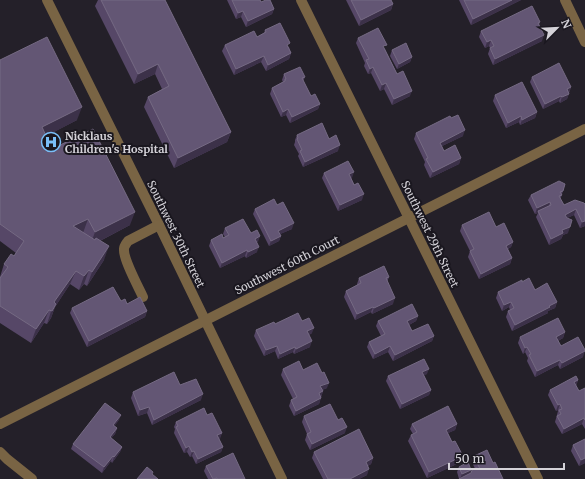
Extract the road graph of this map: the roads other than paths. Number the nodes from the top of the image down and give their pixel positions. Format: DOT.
graph roads {
  1 [pos="47,0"];
  2 [pos="301,0"];
  3 [pos="565,0"];
  4 [pos="585,42"];
  5 [pos="585,129"];
  6 [pos="408,218"];
  7 [pos="159,225"];
  8 [pos="143,298"];
  9 [pos="204,320"];
  10 [pos="0,424"];
  11 [pos="0,452"];
  12 [pos="32,479"];
  13 [pos="282,479"];
  14 [pos="538,479"];
  1 -- 7 [label="street, Southwest 30th Street"];
  2 -- 6 [label="street, Southwest 29th Street"];
  3 -- 4 [label="street"];
  5 -- 6 [label="street, Southwest 60th Court"];
  6 -- 9 [label="street, Southwest 60th Court"];
  6 -- 14 [label="street, Southwest 29th Street"];
  7 -- 8 [label="street"];
  7 -- 9 [label="street, Southwest 30th Street"];
  9 -- 10 [label="street, Southwest 60th Court"];
  9 -- 13 [label="street, Southwest 30th Street"];
  11 -- 12 [label="street"];
}
